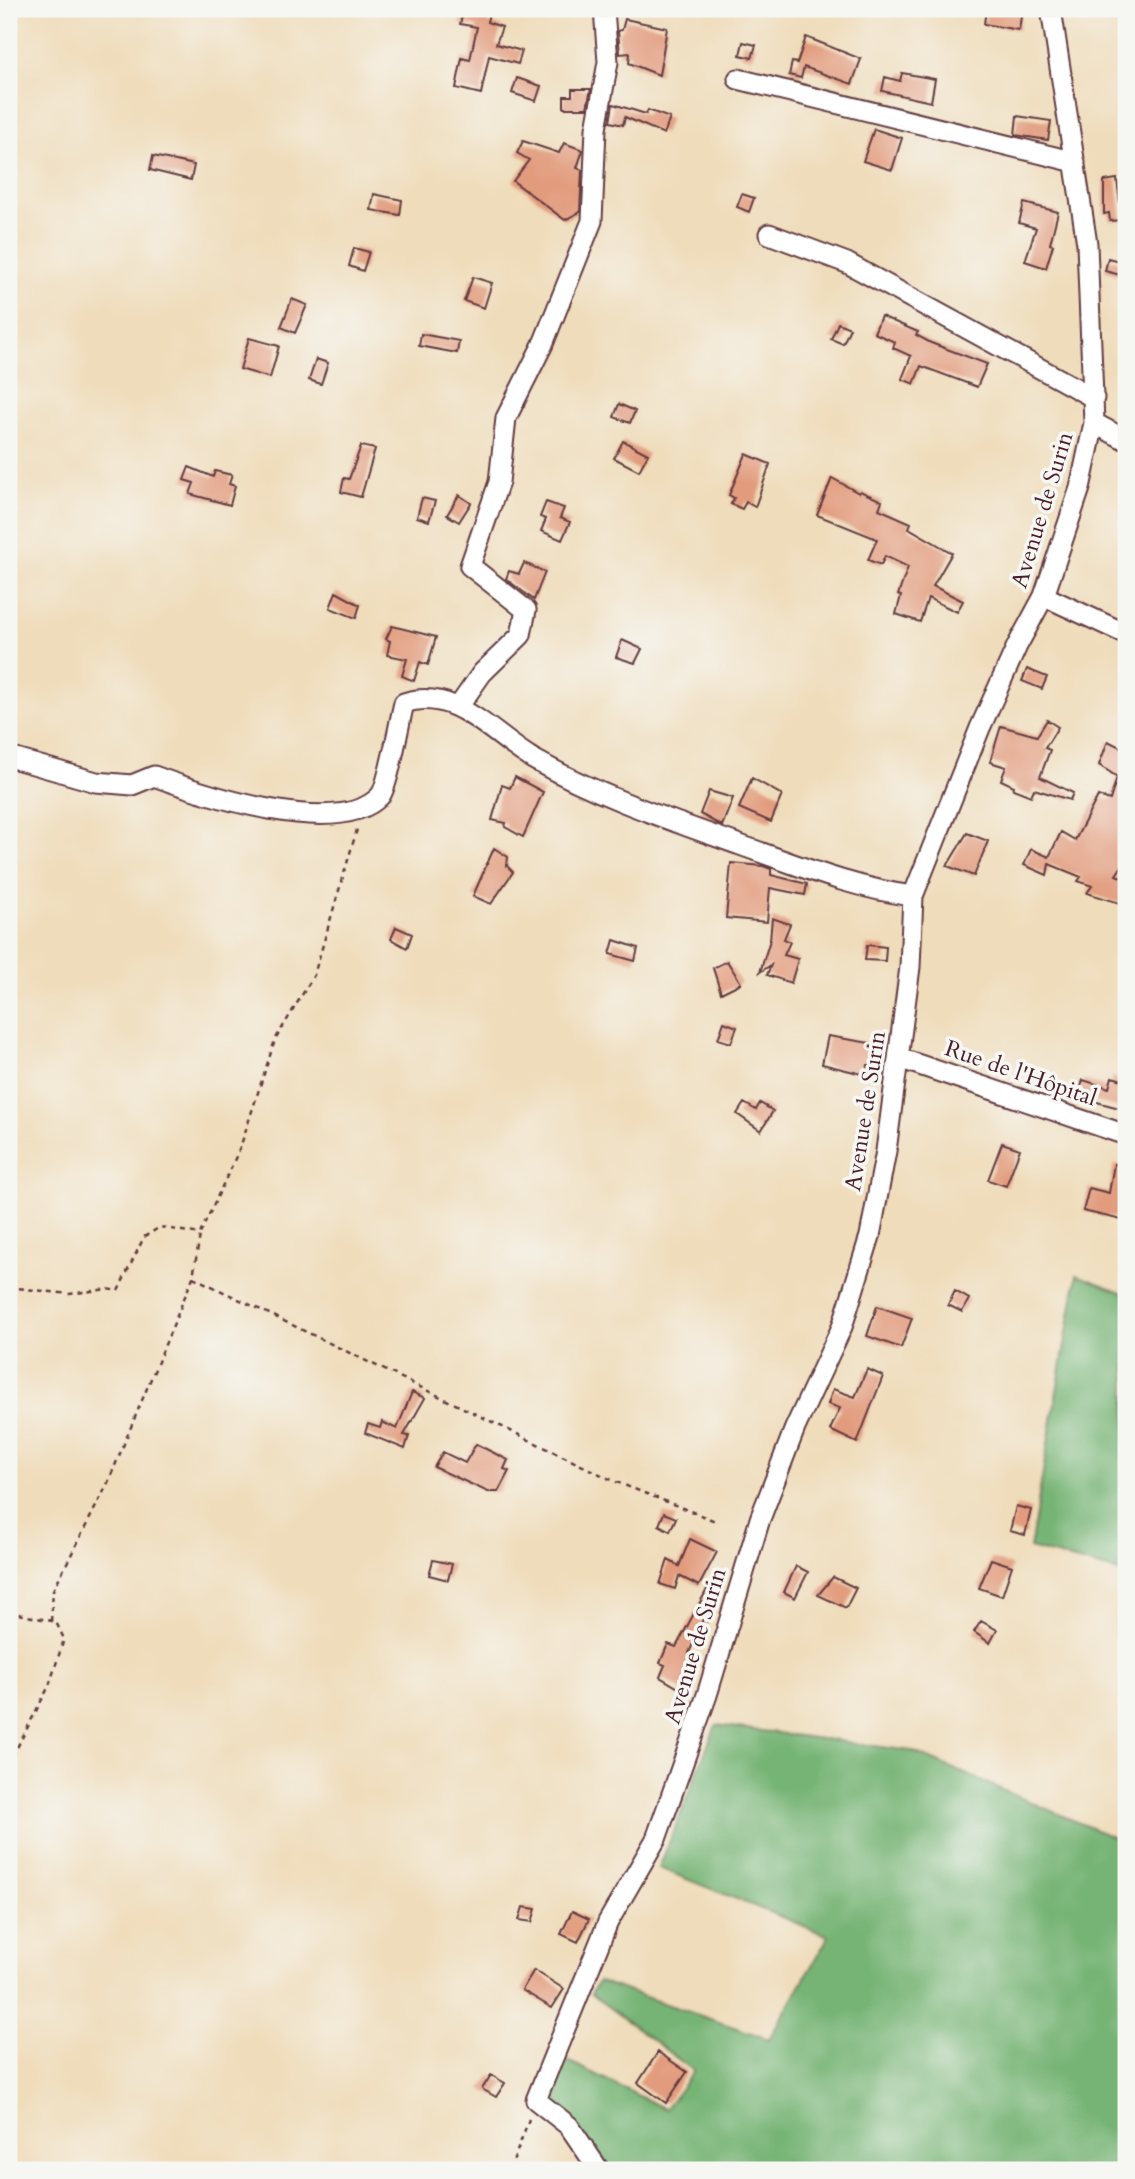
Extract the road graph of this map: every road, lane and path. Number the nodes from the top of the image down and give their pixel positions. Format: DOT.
graph roads {
  1 [pos="604,9"];
  2 [pos="1051,9"];
  3 [pos="738,79"];
  4 [pos="1075,162"];
  5 [pos="769,234"];
  6 [pos="1094,398"];
  7 [pos="1094,423"];
  8 [pos="1126,440"];
  9 [pos="1044,596"];
  10 [pos="1126,634"];
  11 [pos="459,706"];
  12 [pos="9,757"];
  13 [pos="363,809"];
  14 [pos="913,896"];
  15 [pos="900,1058"];
  16 [pos="1126,1135"];
  17 [pos="200,1234"];
  18 [pos="193,1277"];
  19 [pos="9,1287"];
  20 [pos="718,1522"];
  21 [pos="9,1612"];
  22 [pos="51,1621"];
  23 [pos="9,1763"];
  24 [pos="537,2100"];
  25 [pos="510,2170"];
  26 [pos="599,2170"];
  1 -- 11 [label="street"];
  2 -- 4 [label="street, Avenue de Surin"];
  3 -- 4 [label="street"];
  4 -- 6 [label="street, Avenue de Surin"];
  5 -- 6 [label="street"];
  6 -- 7 [label="street, Avenue de Surin"];
  7 -- 8 [label="street"];
  7 -- 9 [label="street, Avenue de Surin"];
  9 -- 10 [label="street"];
  9 -- 14 [label="street, Avenue de Surin"];
  11 -- 13 [label="street"];
  11 -- 14 [label="street"];
  12 -- 13 [label="street"];
  13 -- 17 [label="path"];
  14 -- 15 [label="street, Avenue de Surin"];
  15 -- 16 [label="street, Rue de l'Hôpital"];
  15 -- 24 [label="street, Avenue de Surin"];
  17 -- 18 [label="path"];
  17 -- 19 [label="path"];
  18 -- 20 [label="path"];
  18 -- 22 [label="path"];
  21 -- 22 [label="path"];
  22 -- 23 [label="path"];
  24 -- 25 [label="path"];
  24 -- 26 [label="street"];
}
